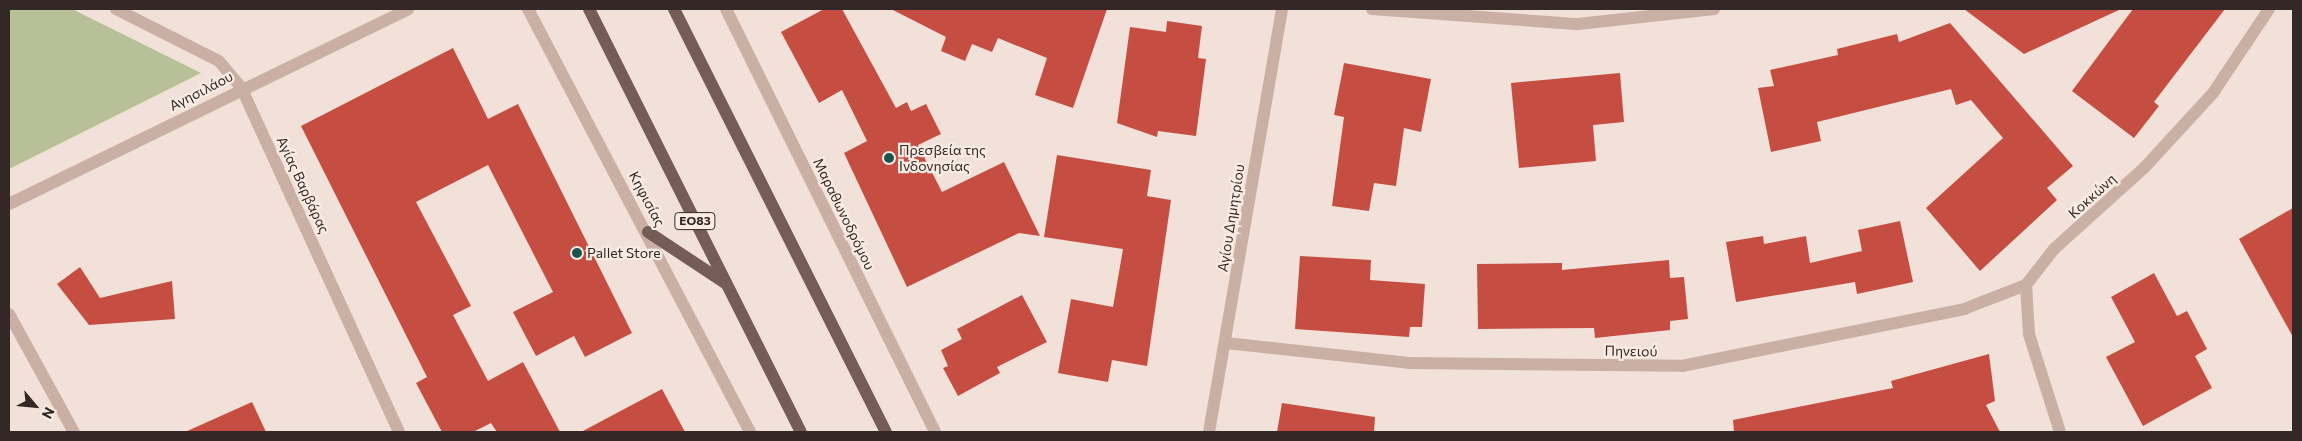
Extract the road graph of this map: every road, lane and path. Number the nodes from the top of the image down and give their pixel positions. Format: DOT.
graph roads {
  1 [pos="116,9"];
  2 [pos="408,9"];
  3 [pos="528,9"];
  4 [pos="590,9"];
  5 [pos="674,9"];
  6 [pos="726,9"];
  7 [pos="1282,9"];
  8 [pos="1372,9"];
  9 [pos="1714,9"];
  10 [pos="2270,9"];
  11 [pos="241,87"];
  12 [pos="9,204"];
  13 [pos="648,232"];
  14 [pos="726,283"];
  15 [pos="2026,285"];
  16 [pos="9,314"];
  17 [pos="1226,343"];
  18 [pos="74,432"];
  19 [pos="399,432"];
  20 [pos="750,432"];
  21 [pos="800,432"];
  22 [pos="886,432"];
  23 [pos="935,432"];
  24 [pos="1209,432"];
  25 [pos="2060,432"];
  1 -- 11 [label="street, Αγίας Βαρβάρας"];
  2 -- 11 [label="street, Αγησιλάου"];
  3 -- 13 [label="street, Κηφισίας"];
  4 -- 14 [label="main road, ΕΟ83"];
  5 -- 22 [label="main road"];
  6 -- 23 [label="street, Μαραθωνοδρόμου"];
  7 -- 17 [label="street, Αγίου Δημητρίου"];
  8 -- 9 [label="street"];
  10 -- 15 [label="street, Κοκκώνη"];
  11 -- 12 [label="street, Αγησιλάου"];
  11 -- 19 [label="street, Αγίας Βαρβάρας"];
  13 -- 14 [label="main road"];
  13 -- 20 [label="street, Κηφισίας"];
  14 -- 21 [label="main road, ΕΟ83"];
  15 -- 17 [label="street, Πηνειού"];
  15 -- 25 [label="street"];
  16 -- 18 [label="street"];
  17 -- 24 [label="street, Αγίου Δημητρίου"];
}
